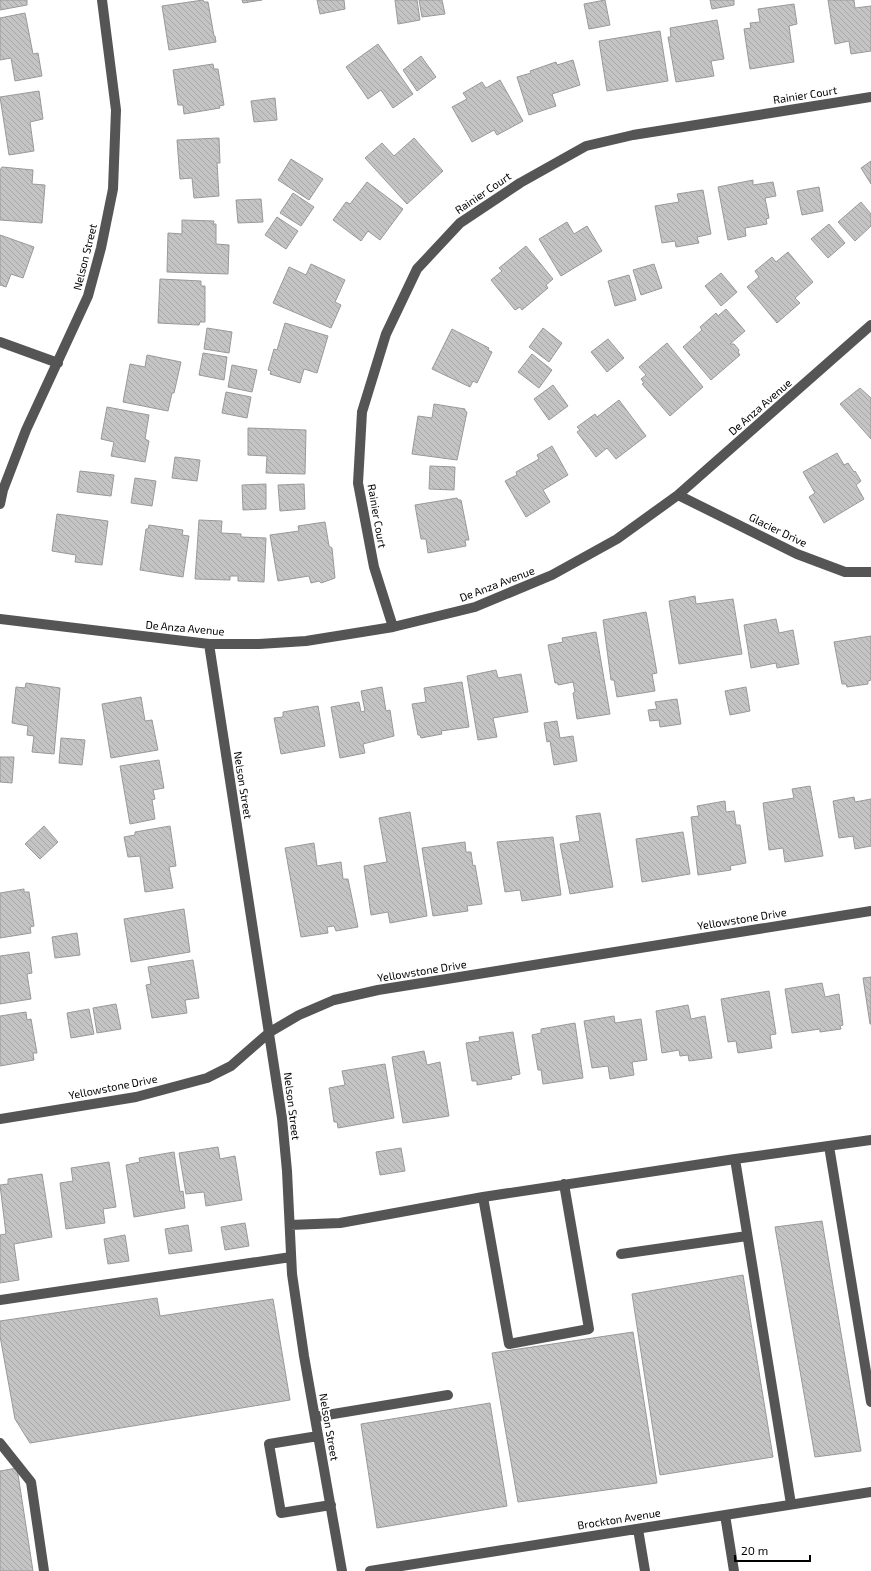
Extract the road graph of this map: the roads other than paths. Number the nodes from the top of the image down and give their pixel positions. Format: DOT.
graph roads {
  1 [pos="102,0"];
  2 [pos="871,97"];
  3 [pos="871,325"];
  4 [pos="0,342"];
  5 [pos="58,363"];
  6 [pos="678,495"];
  7 [pos="0,504"];
  8 [pos="871,572"];
  9 [pos="0,619"];
  10 [pos="393,628"];
  11 [pos="209,644"];
  12 [pos="871,911"];
  13 [pos="270,1032"];
  14 [pos="0,1119"];
  15 [pos="871,1140"];
  16 [pos="829,1146"];
  17 [pos="735,1159"];
  18 [pos="564,1184"];
  19 [pos="483,1196"];
  20 [pos="290,1225"];
  21 [pos="747,1236"];
  22 [pos="621,1254"];
  23 [pos="291,1256"];
  24 [pos="0,1300"];
  25 [pos="448,1395"];
  26 [pos="871,1402"];
  27 [pos="315,1417"];
  28 [pos="318,1436"];
  29 [pos="0,1443"];
  30 [pos="871,1492"];
  31 [pos="791,1504"];
  32 [pos="331,1505"];
  33 [pos="725,1514"];
  34 [pos="638,1529"];
  35 [pos="44,1571"];
  36 [pos="342,1571"];
  37 [pos="370,1571"];
  38 [pos="645,1571"];
  39 [pos="734,1571"];
  1 -- 5 [label="street, Nelson Street"];
  2 -- 10 [label="street, Rainier Court"];
  3 -- 6 [label="street, De Anza Avenue"];
  4 -- 5 [label="street"];
  5 -- 7 [label="street, Nelson Street"];
  6 -- 8 [label="street, Glacier Drive"];
  6 -- 10 [label="street, De Anza Avenue"];
  9 -- 11 [label="street, De Anza Avenue"];
  10 -- 11 [label="street, De Anza Avenue"];
  11 -- 13 [label="street, Nelson Street"];
  12 -- 13 [label="street, Yellowstone Drive"];
  13 -- 14 [label="street, Yellowstone Drive"];
  13 -- 20 [label="street, Nelson Street"];
  15 -- 16 [label="street"];
  16 -- 17 [label="street"];
  16 -- 26 [label="street"];
  17 -- 18 [label="street"];
  17 -- 21 [label="street"];
  18 -- 19 [label="street"];
  18 -- 19 [label="street"];
  19 -- 20 [label="street"];
  20 -- 23 [label="street, Nelson Street"];
  21 -- 22 [label="street"];
  21 -- 31 [label="street"];
  23 -- 24 [label="street"];
  23 -- 27 [label="street, Nelson Street"];
  25 -- 27 [label="street"];
  27 -- 28 [label="street, Nelson Street"];
  28 -- 32 [label="street, Nelson Street"];
  28 -- 32 [label="street"];
  29 -- 35 [label="street"];
  30 -- 31 [label="street, Brockton Avenue"];
  31 -- 33 [label="street, Brockton Avenue"];
  32 -- 36 [label="street, Nelson Street"];
  33 -- 34 [label="street, Brockton Avenue"];
  33 -- 39 [label="street"];
  34 -- 37 [label="street, Brockton Avenue"];
  34 -- 38 [label="street"];
}
